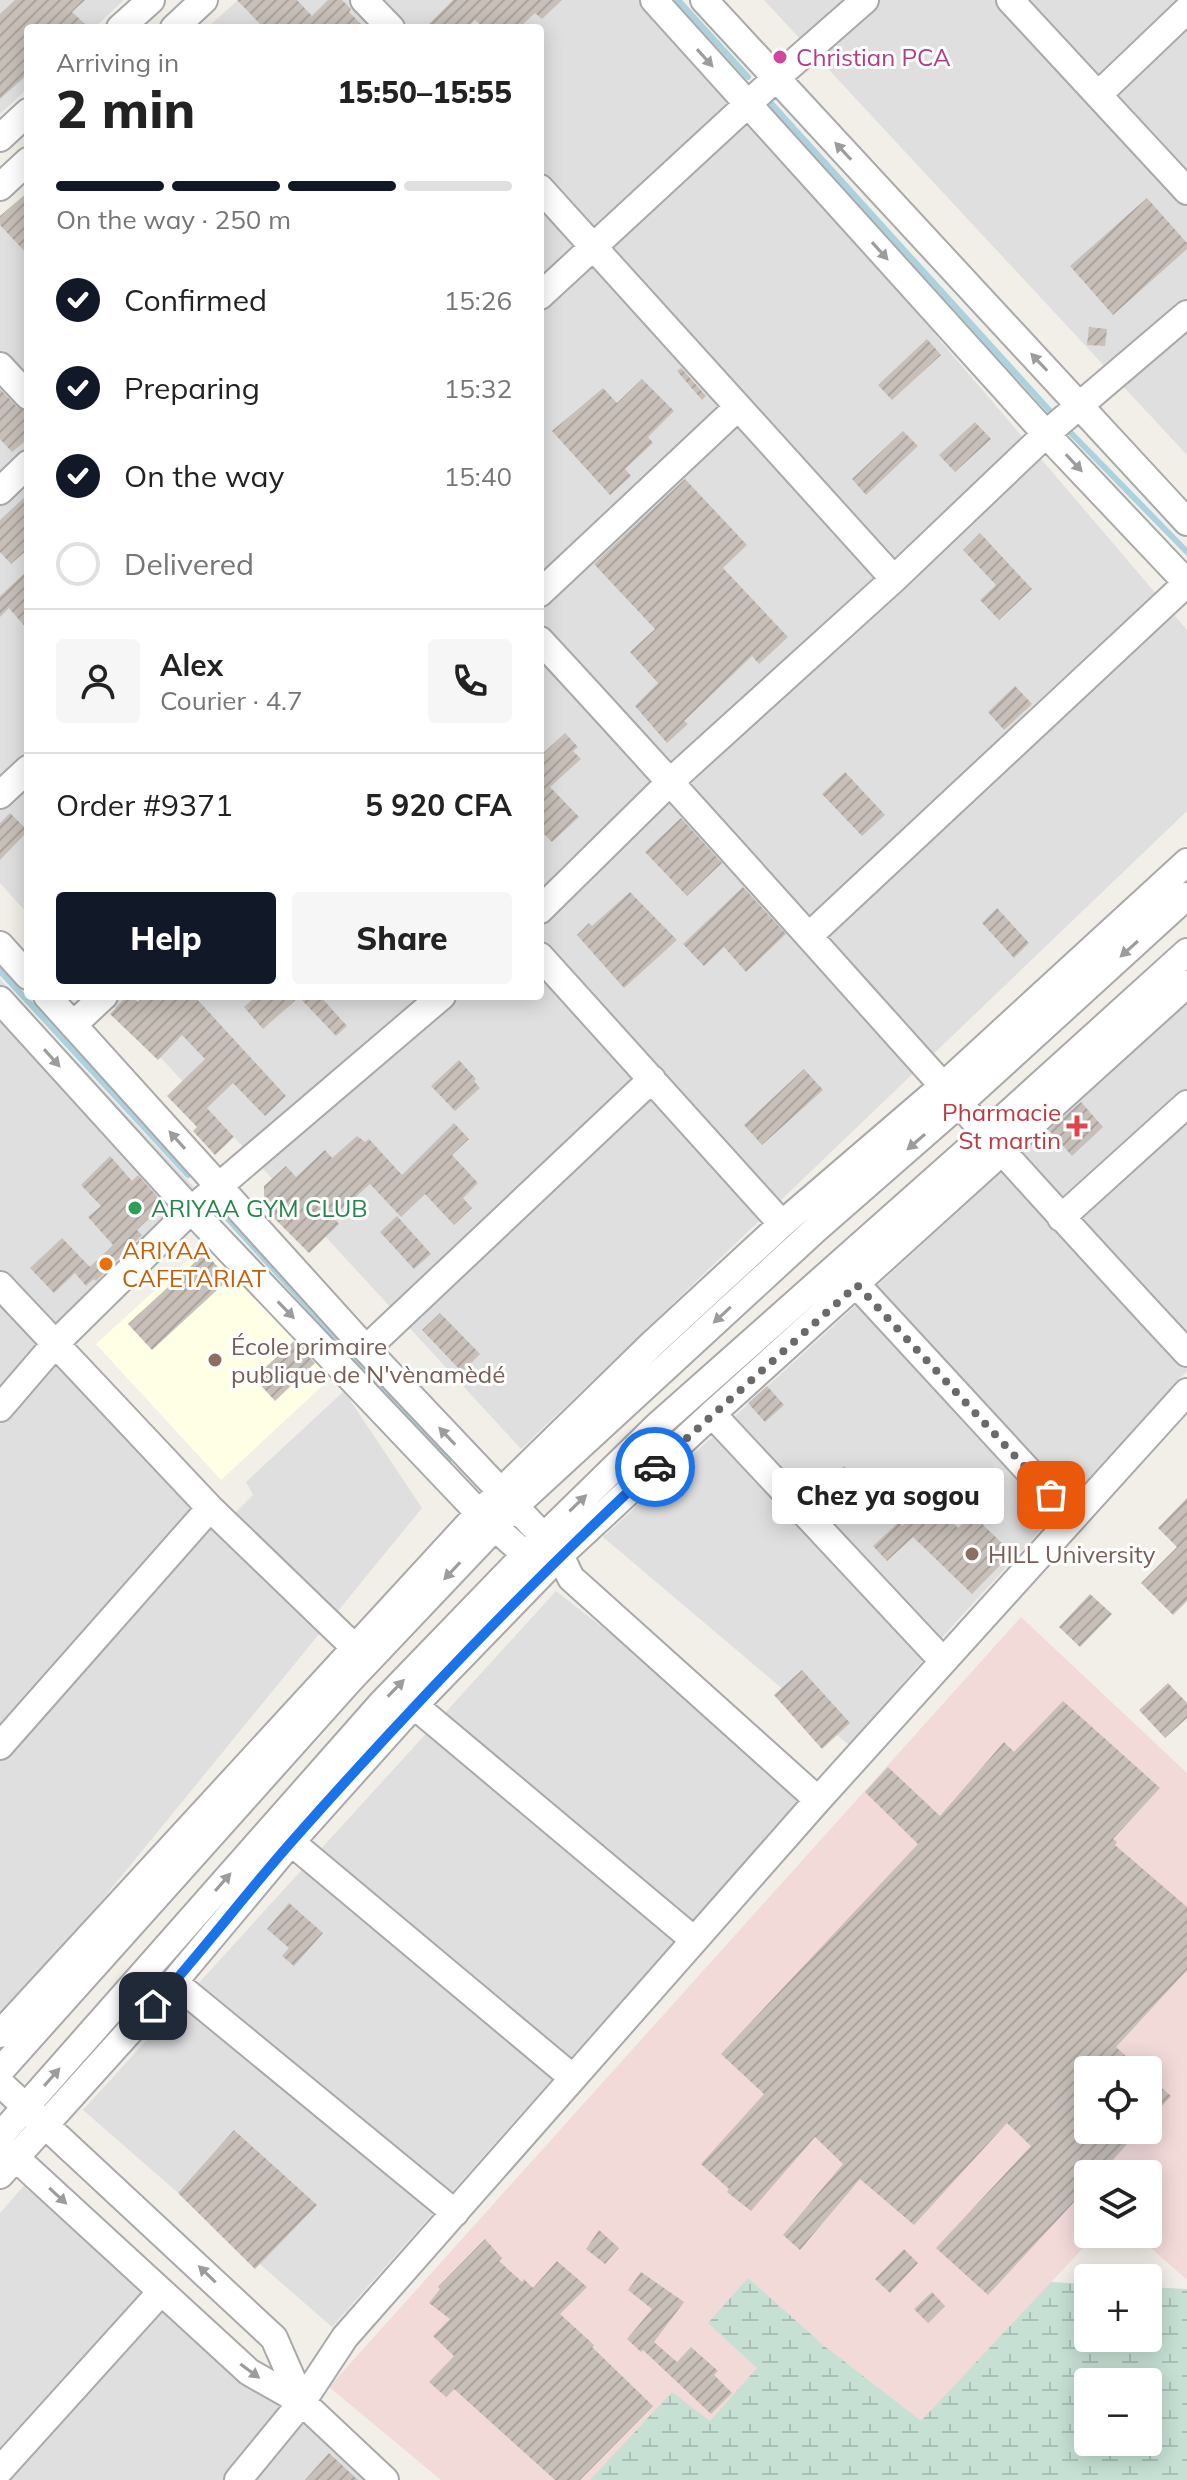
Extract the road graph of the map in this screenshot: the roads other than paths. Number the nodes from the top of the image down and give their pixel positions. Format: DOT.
graph roads {
  1 [pos="151,0"];
  2 [pos="204,0"];
  3 [pos="364,0"];
  4 [pos="654,0"];
  5 [pos="704,0"];
  6 [pos="865,0"];
  7 [pos="1010,0"];
  8 [pos="1187,10"];
  9 [pos="124,24"];
  10 [pos="178,24"];
  11 [pos="387,24"];
  12 [pos="775,79"];
  13 [pos="1098,95"];
  14 [pos="748,106"];
  15 [pos="24,116"];
  16 [pos="0,138"];
  17 [pos="24,165"];
  18 [pos="0,187"];
  19 [pos="1187,191"];
  20 [pos="544,192"];
  21 [pos="594,246"];
  22 [pos="544,292"];
  23 [pos="1187,314"];
  24 [pos="0,366"];
  25 [pos="24,392"];
  26 [pos="1080,405"];
  27 [pos="737,408"];
  28 [pos="1046,434"];
  29 [pos="24,468"];
  30 [pos="0,491"];
  31 [pos="1187,522"];
  32 [pos="894,579"];
  33 [pos="1187,583"];
  34 [pos="544,589"];
  35 [pos="544,644"];
  36 [pos="24,773"];
  37 [pos="671,781"];
  38 [pos="0,795"];
  39 [pos="1187,862"];
  40 [pos="1187,896"];
  41 [pos="544,906"];
  42 [pos="810,935"];
  43 [pos="0,945"];
  44 [pos="1187,952"];
  45 [pos="544,960"];
  46 [pos="24,972"];
  47 [pos="1187,984"];
  48 [pos="0,1000"];
  49 [pos="51,1000"];
  50 [pos="100,1000"];
  51 [pos="437,1000"];
  52 [pos="73,1025"];
  53 [pos="652,1079"];
  54 [pos="952,1094"];
  55 [pos="1187,1104"];
  56 [pos="994,1143"];
  57 [pos="217,1185"];
  58 [pos="191,1210"];
  59 [pos="1061,1218"];
  60 [pos="782,1224"];
  61 [pos="0,1285"];
  62 [pos="857,1285"];
  63 [pos="55,1344"];
  64 [pos="366,1349"];
  65 [pos="1187,1353"];
  66 [pos="1187,1392"];
  67 [pos="0,1408"];
  68 [pos="712,1414"];
  69 [pos="507,1500"];
  70 [pos="210,1508"];
  71 [pos="1072,1518"];
  72 [pos="486,1520"];
  73 [pos="525,1555"];
  74 [pos="555,1560"];
  75 [pos="354,1647"];
  76 [pos="943,1661"];
  77 [pos="415,1706"];
  78 [pos="0,1746"];
  79 [pos="818,1800"];
  80 [pos="291,1842"];
  81 [pos="694,1940"];
  82 [pos="174,1982"];
  83 [pos="0,2034"];
  84 [pos="0,2071"];
  85 [pos="573,2078"];
  86 [pos="0,2083"];
  87 [pos="36,2114"];
  88 [pos="4,2153"];
  89 [pos="455,2213"];
  90 [pos="160,2293"];
  91 [pos="302,2402"];
  92 [pos="0,2470"];
  93 [pos="238,2480"];
  94 [pos="385,2480"];
  1 -- 9 [label="street"];
  2 -- 10 [label="street"];
  3 -- 11 [label="street"];
  4 -- 14 [label="street, one-way"];
  5 -- 12 [label="street"];
  6 -- 12 [label="street"];
  7 -- 13 [label="street"];
  8 -- 13 [label="street"];
  12 -- 14 [label="street"];
  26 -- 12 [label="street, one-way"];
  13 -- 19 [label="street"];
  14 -- 21 [label="street"];
  14 -- 28 [label="street, one-way"];
  15 -- 16 [label="street"];
  17 -- 18 [label="street"];
  20 -- 21 [label="street"];
  21 -- 22 [label="street"];
  21 -- 27 [label="street"];
  23 -- 26 [label="street"];
  24 -- 25 [label="street"];
  26 -- 28 [label="street"];
  26 -- 31 [label="street"];
  27 -- 32 [label="street"];
  27 -- 34 [label="street"];
  28 -- 32 [label="street"];
  28 -- 33 [label="street, one-way"];
  29 -- 30 [label="street"];
  32 -- 37 [label="street"];
  33 -- 42 [label="street"];
  35 -- 37 [label="street"];
  36 -- 38 [label="street"];
  37 -- 41 [label="street"];
  37 -- 42 [label="street"];
  39 -- 54 [label="street"];
  40 -- 54 [label="street, one-way"];
  42 -- 54 [label="street"];
  43 -- 46 [label="street"];
  44 -- 56 [label="street"];
  45 -- 53 [label="street"];
  47 -- 56 [label="street"];
  48 -- 58 [label="street, one-way"];
  49 -- 52 [label="street"];
  50 -- 52 [label="street"];
  51 -- 57 [label="street"];
  57 -- 52 [label="street, one-way"];
  53 -- 60 [label="street"];
  53 -- 64 [label="street"];
  54 -- 56 [label="street"];
  54 -- 60 [label="street"];
  54 -- 69 [label="street, one-way"];
  55 -- 59 [label="street"];
  56 -- 59 [label="street"];
  56 -- 62 [label="street"];
  74 -- 56 [label="street, one-way"];
  57 -- 58 [label="street"];
  57 -- 64 [label="street"];
  58 -- 63 [label="street"];
  58 -- 72 [label="street, one-way"];
  59 -- 65 [label="street"];
  60 -- 69 [label="street"];
  61 -- 63 [label="street"];
  62 -- 68 [label="street"];
  62 -- 71 [label="street"];
  63 -- 67 [label="street"];
  63 -- 70 [label="street"];
  69 -- 64 [label="street, one-way"];
  66 -- 71 [label="street"];
  68 -- 74 [label="street"];
  68 -- 76 [label="street"];
  69 -- 72 [label="street"];
  69 -- 74 [label="street"];
  70 -- 75 [label="street"];
  70 -- 78 [label="street"];
  71 -- 76 [label="street"];
  72 -- 73 [label="street"];
  72 -- 75 [label="street"];
  72 -- 84 [label="street, one-way"];
  73 -- 74 [label="street"];
  87 -- 73 [label="street, one-way"];
  74 -- 77 [label="street"];
  74 -- 79 [label="street"];
  75 -- 83 [label="street"];
  76 -- 79 [label="street"];
  77 -- 80 [label="street"];
  77 -- 81 [label="street"];
  79 -- 81 [label="street"];
  80 -- 82 [label="street"];
  80 -- 85 [label="street"];
  81 -- 85 [label="street"];
  82 -- 87 [label="street"];
  82 -- 89 [label="street"];
  85 -- 89 [label="street"];
  86 -- 87 [label="street"];
  87 -- 88 [label="street"];
  91 -- 87 [label="street, one-way"];
  88 -- 90 [label="street, one-way"];
  89 -- 91 [label="street"];
  90 -- 91 [label="street, one-way"];
  90 -- 92 [label="street"];
  91 -- 93 [label="street"];
  91 -- 94 [label="street"];
}
